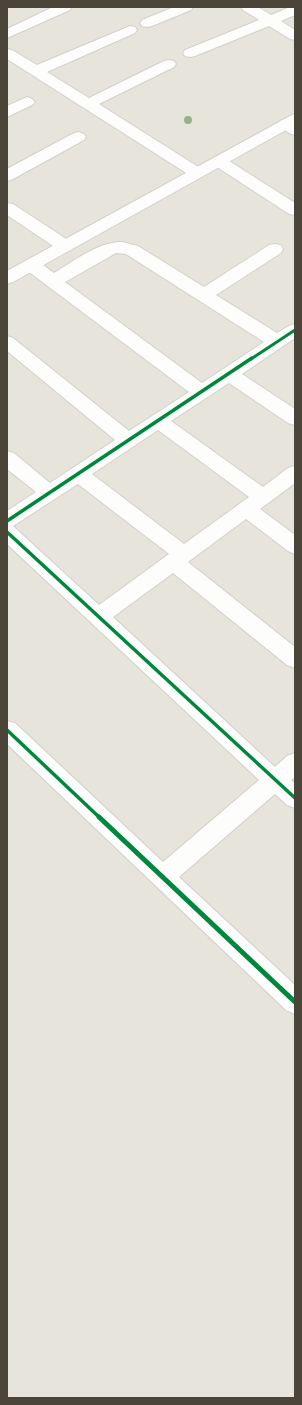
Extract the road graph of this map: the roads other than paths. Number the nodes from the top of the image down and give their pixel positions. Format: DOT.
graph roads {
  1 [pos="65,7"];
  2 [pos="186,7"];
  3 [pos="248,7"];
  4 [pos="295,10"];
  5 [pos="270,21"];
  6 [pos="147,23"];
  7 [pos="130,30"];
  8 [pos="7,34"];
  9 [pos="295,36"];
  10 [pos="7,53"];
  11 [pos="190,54"];
  12 [pos="169,64"];
  13 [pos="36,71"];
  14 [pos="27,102"];
  15 [pos="88,104"];
  16 [pos="7,112"];
  17 [pos="292,124"];
  18 [pos="78,137"];
  19 [pos="220,162"];
  20 [pos="197,173"];
  21 [pos="7,176"];
  22 [pos="7,208"];
  23 [pos="295,210"];
  24 [pos="65,246"];
  25 [pos="275,249"];
  26 [pos="31,265"];
  27 [pos="7,278"];
  28 [pos="53,281"];
  29 [pos="204,295"];
  30 [pos="295,330"];
  31 [pos="7,342"];
  32 [pos="278,342"];
  33 [pos="229,374"];
  34 [pos="202,392"];
  35 [pos="295,418"];
  36 [pos="158,421"];
  37 [pos="129,441"];
  38 [pos="7,458"];
  39 [pos="295,473"];
  40 [pos="79,474"];
  41 [pos="50,493"];
  42 [pos="263,497"];
  43 [pos="246,509"];
  44 [pos="7,521"];
  45 [pos="7,532"];
  46 [pos="295,546"];
  47 [pos="179,558"];
  48 [pos="98,617"];
  49 [pos="295,659"];
  50 [pos="7,730"];
  51 [pos="295,763"];
  52 [pos="274,781"];
  53 [pos="295,798"];
  54 [pos="162,877"];
  55 [pos="295,1002"];
  1 -- 8 [label="street"];
  2 -- 6 [label="street"];
  3 -- 5 [label="street"];
  4 -- 5 [label="street"];
  5 -- 9 [label="street"];
  5 -- 11 [label="street"];
  7 -- 13 [label="street"];
  10 -- 13 [label="street"];
  12 -- 15 [label="street"];
  13 -- 15 [label="street"];
  14 -- 16 [label="street"];
  15 -- 20 [label="street"];
  17 -- 19 [label="street"];
  18 -- 21 [label="street"];
  19 -- 20 [label="street"];
  19 -- 23 [label="street"];
  20 -- 24 [label="street"];
  22 -- 24 [label="street"];
  24 -- 26 [label="street"];
  25 -- 29 [label="street"];
  26 -- 27 [label="street"];
  26 -- 28 [label="street"];
  28 -- 29 [label="street"];
  28 -- 34 [label="street"];
  29 -- 32 [label="street"];
  30 -- 32 [label="street"];
  31 -- 37 [label="street"];
  32 -- 33 [label="street"];
  33 -- 34 [label="street"];
  33 -- 35 [label="street"];
  34 -- 36 [label="street"];
  36 -- 37 [label="street"];
  36 -- 42 [label="street"];
  37 -- 40 [label="street"];
  38 -- 41 [label="street"];
  39 -- 42 [label="street"];
  40 -- 41 [label="street"];
  40 -- 47 [label="street"];
  41 -- 44 [label="street"];
  42 -- 43 [label="street"];
  43 -- 46 [label="street"];
  43 -- 47 [label="street"];
  45 -- 48 [label="street"];
  47 -- 48 [label="street"];
  47 -- 49 [label="street"];
  48 -- 52 [label="street"];
  50 -- 54 [label="street"];
  51 -- 52 [label="street"];
  52 -- 53 [label="street"];
  52 -- 54 [label="street"];
  54 -- 55 [label="street"];
}
